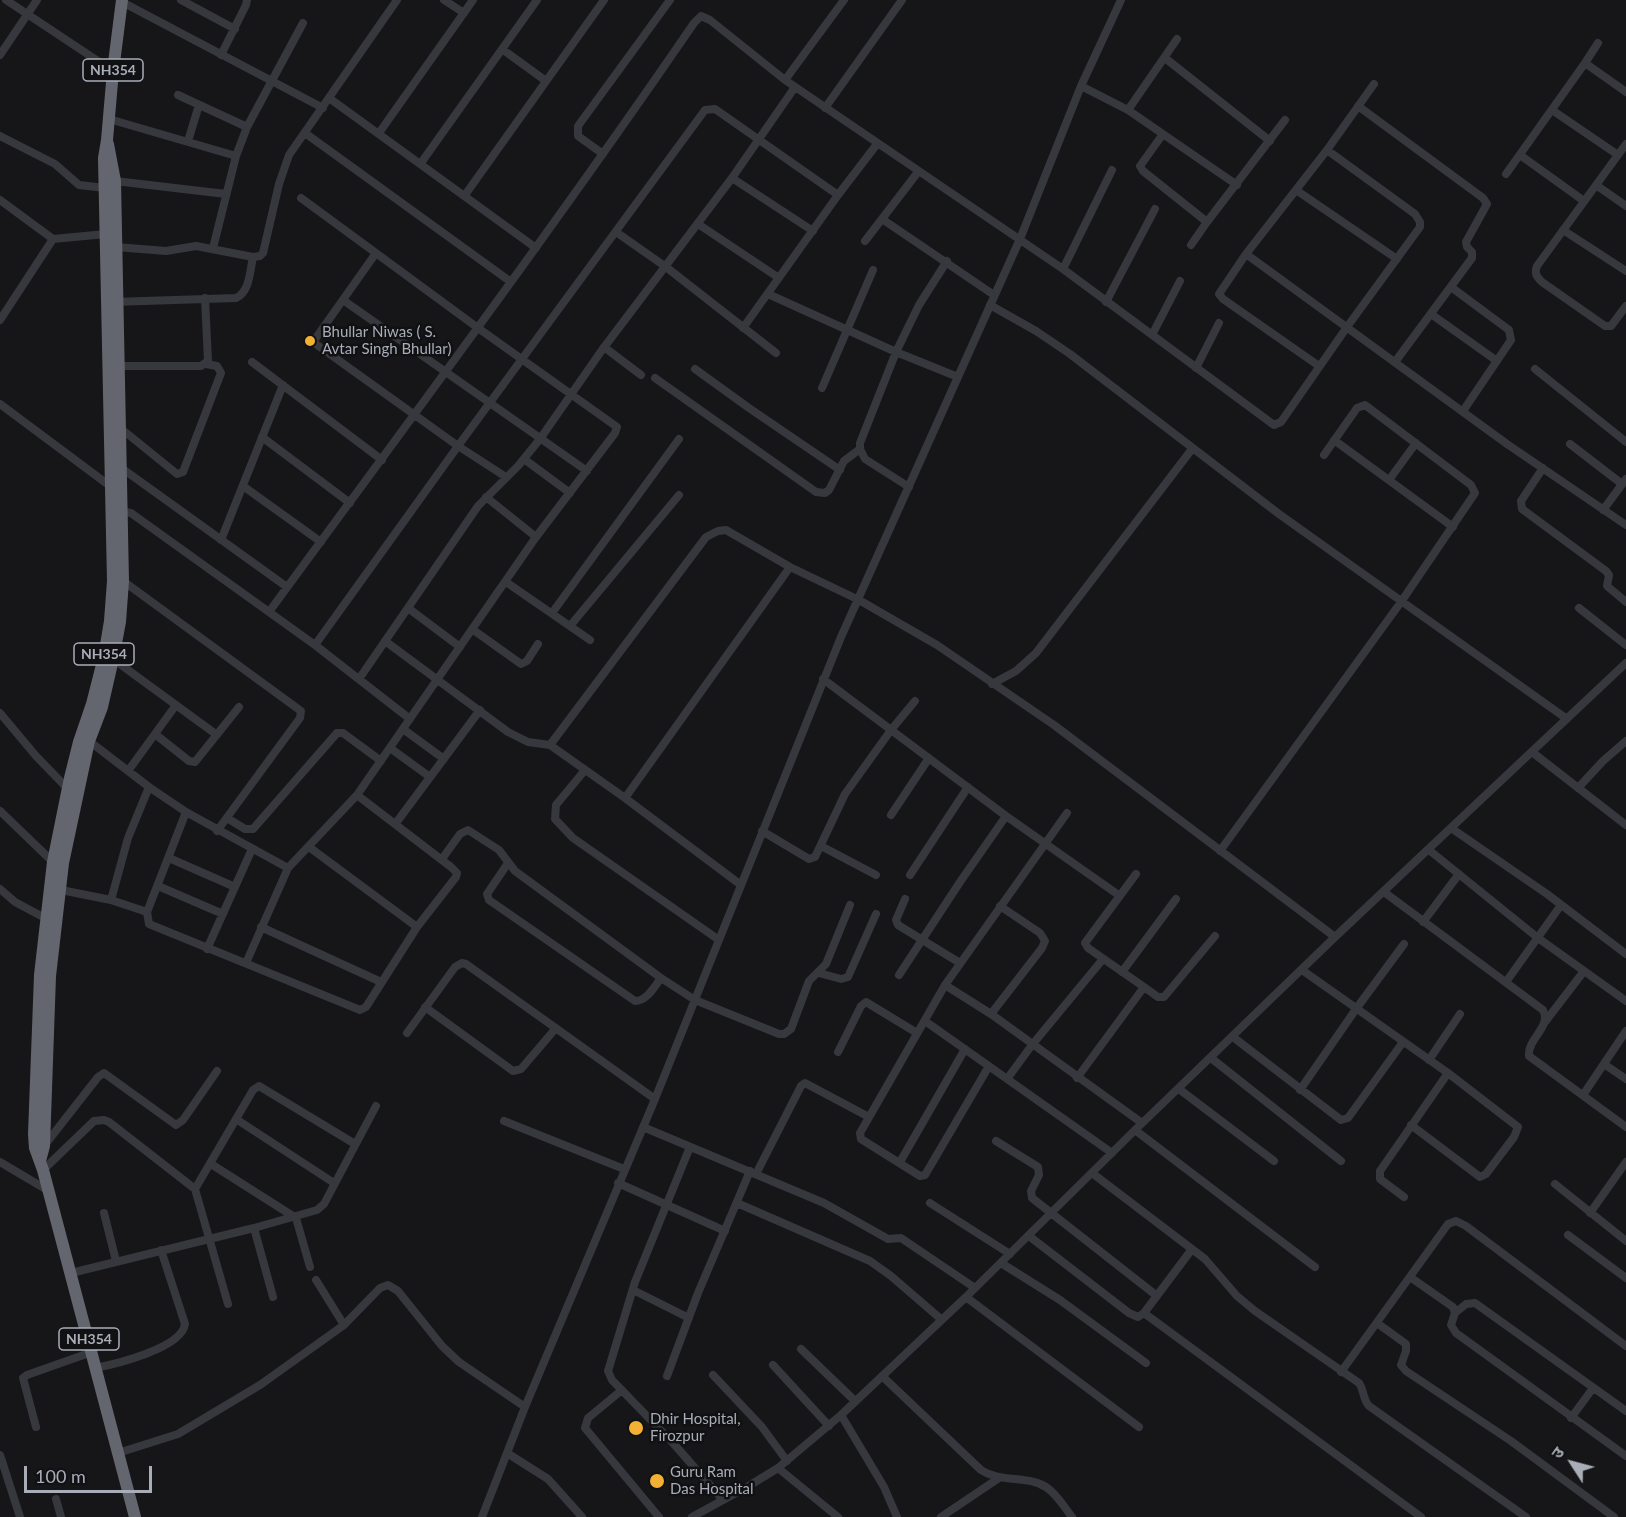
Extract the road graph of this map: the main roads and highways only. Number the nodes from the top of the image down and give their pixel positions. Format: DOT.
graph roads {
  1 [pos="122,1"];
  2 [pos="110,185"];
  3 [pos="112,302"];
  4 [pos="116,511"];
  5 [pos="55,888"];
  6 [pos="42,1166"];
  7 [pos="135,1517"];
  1 -- 2 [label="highway, NH354"];
  2 -- 3 [label="highway, NH354"];
  2 -- 3 [label="highway, NH354"];
  3 -- 4 [label="highway, NH354"];
  3 -- 4 [label="highway, NH354"];
  4 -- 5 [label="highway, NH354"];
  4 -- 5 [label="highway, NH354"];
  5 -- 6 [label="highway, NH354"];
  5 -- 6 [label="highway, NH354"];
  6 -- 7 [label="highway, NH354"];
}
